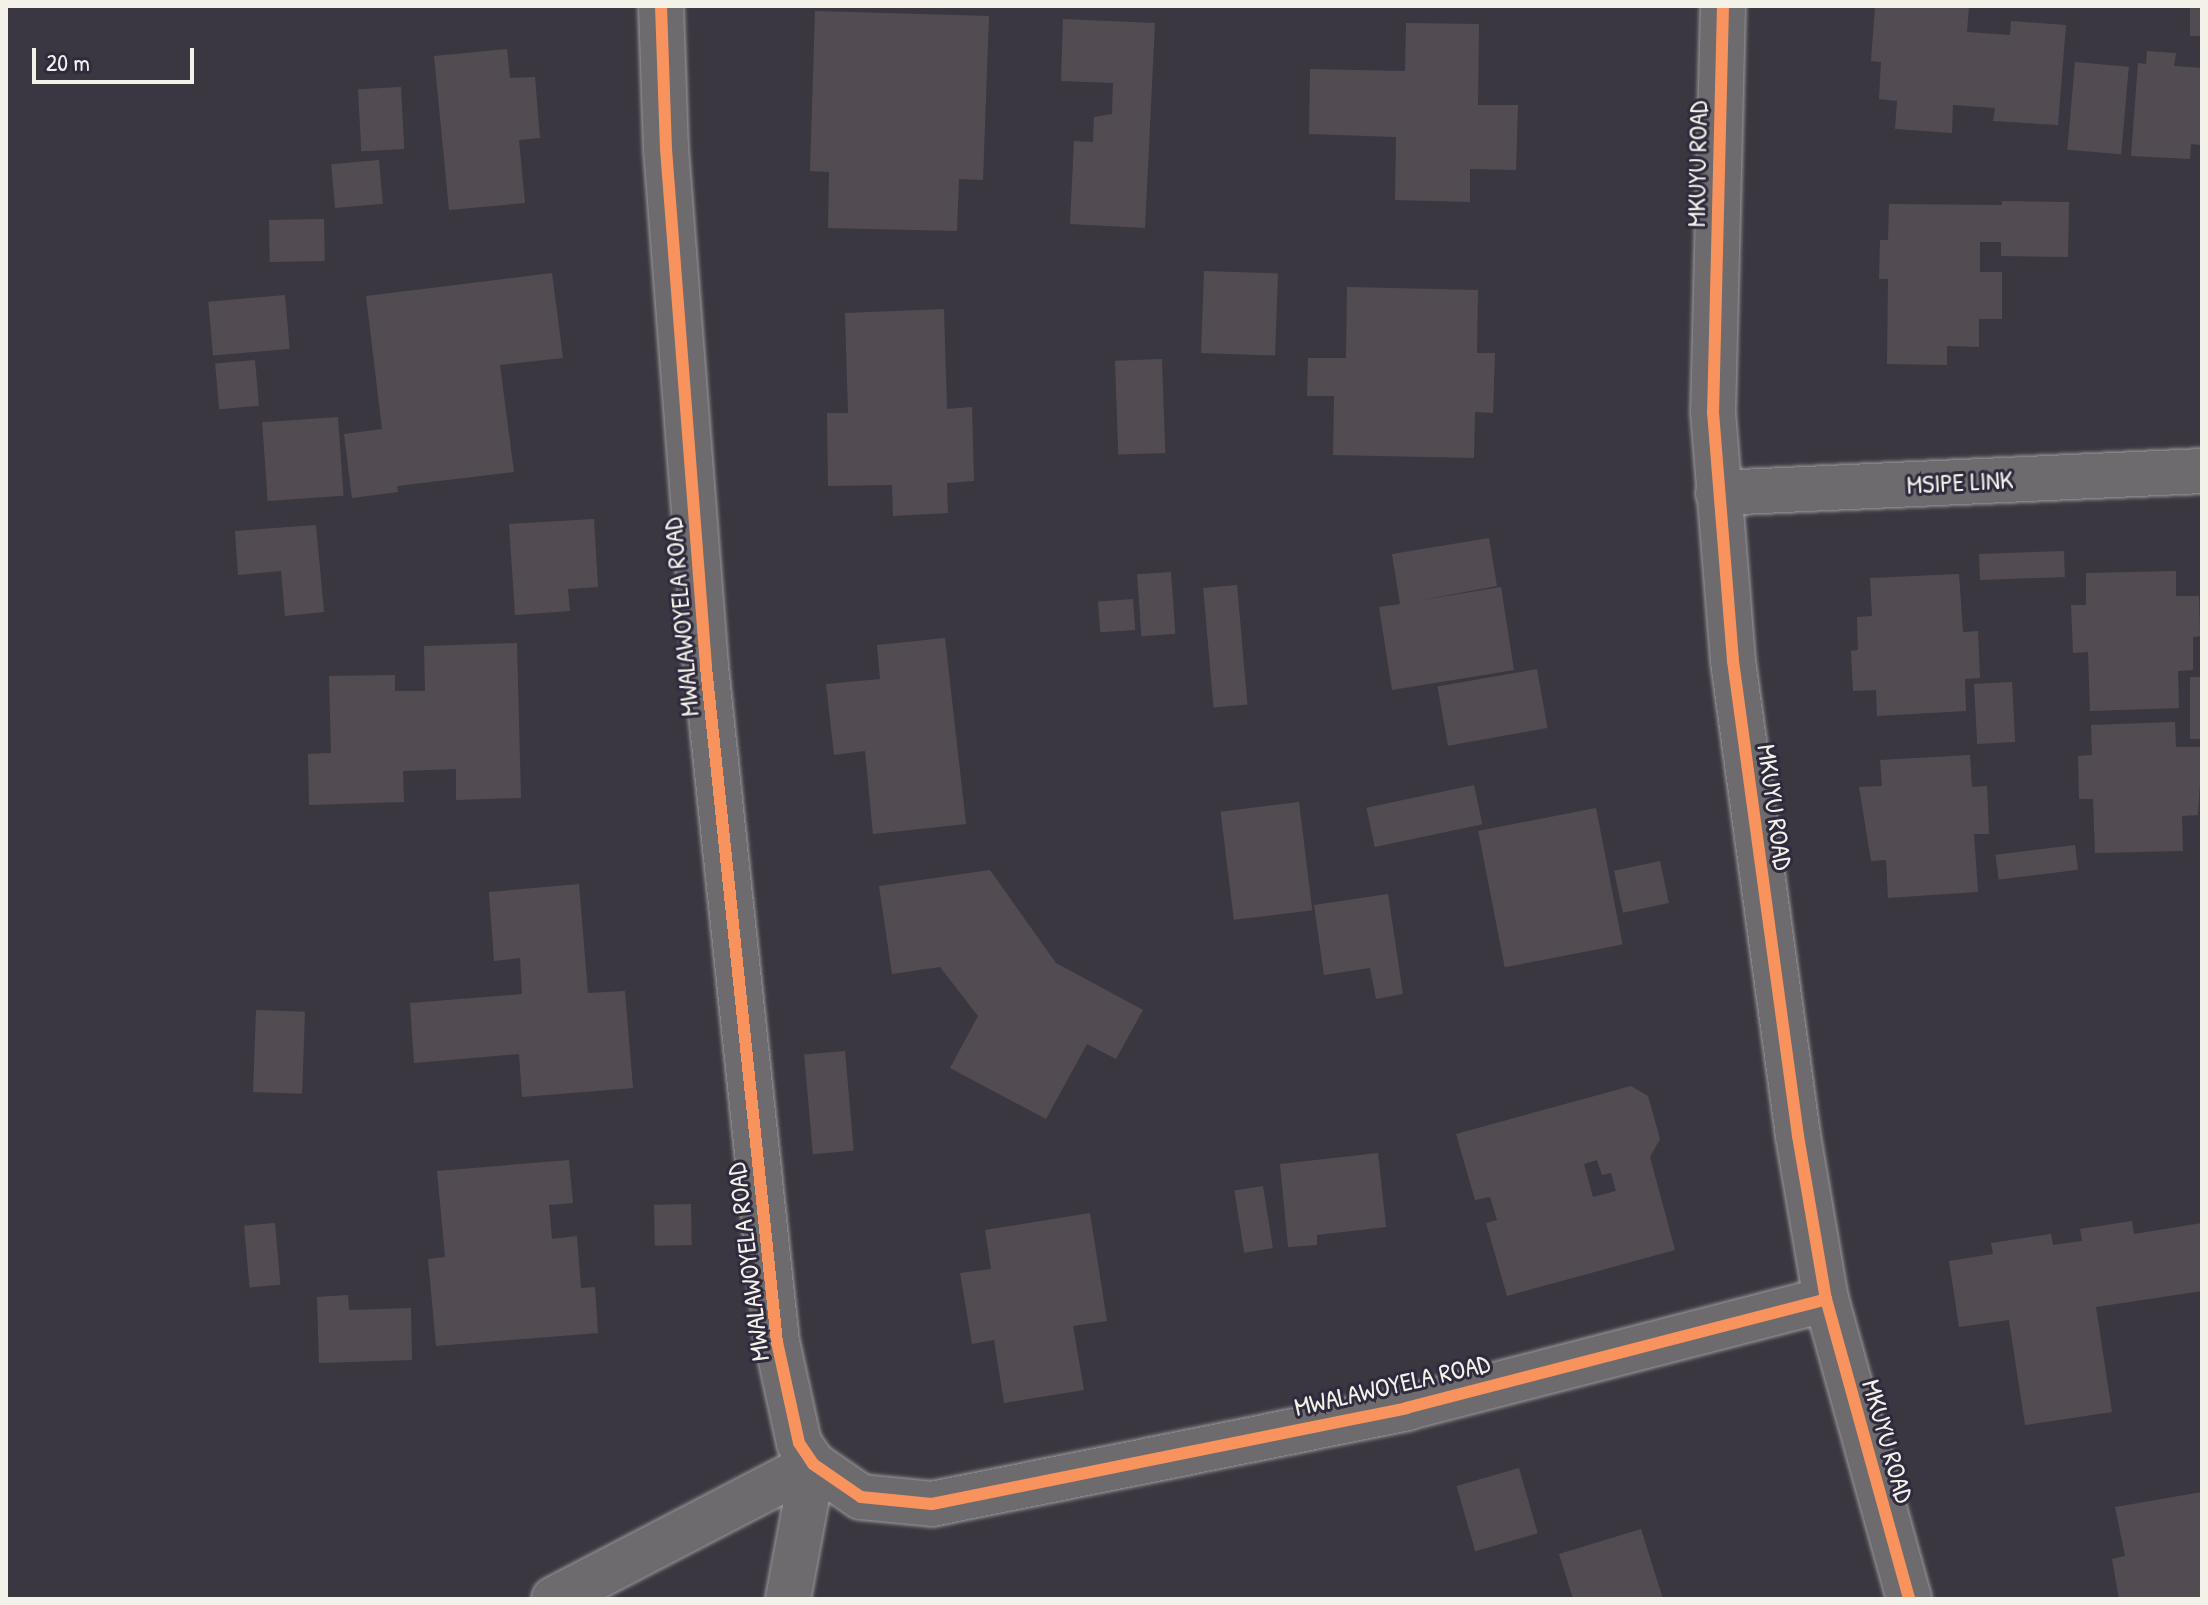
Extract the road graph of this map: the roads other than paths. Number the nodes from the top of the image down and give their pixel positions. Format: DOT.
graph roads {
  1 [pos="661,6"];
  2 [pos="1723,6"];
  3 [pos="2202,471"];
  4 [pos="1718,493"];
  5 [pos="1826,1299"];
  6 [pos="813,1464"];
  7 [pos="554,1599"];
  8 [pos="788,1599"];
  9 [pos="1909,1599"];
  1 -- 6 [label="street, MWALAWOYELA ROAD"];
  2 -- 4 [label="street, MKUYU ROAD"];
  3 -- 4 [label="street, MSIPE LINK"];
  4 -- 5 [label="street, MKUYU ROAD"];
  5 -- 6 [label="street, MWALAWOYELA ROAD"];
  5 -- 9 [label="street, MKUYU ROAD"];
  6 -- 7 [label="street"];
  6 -- 8 [label="street"];
}
